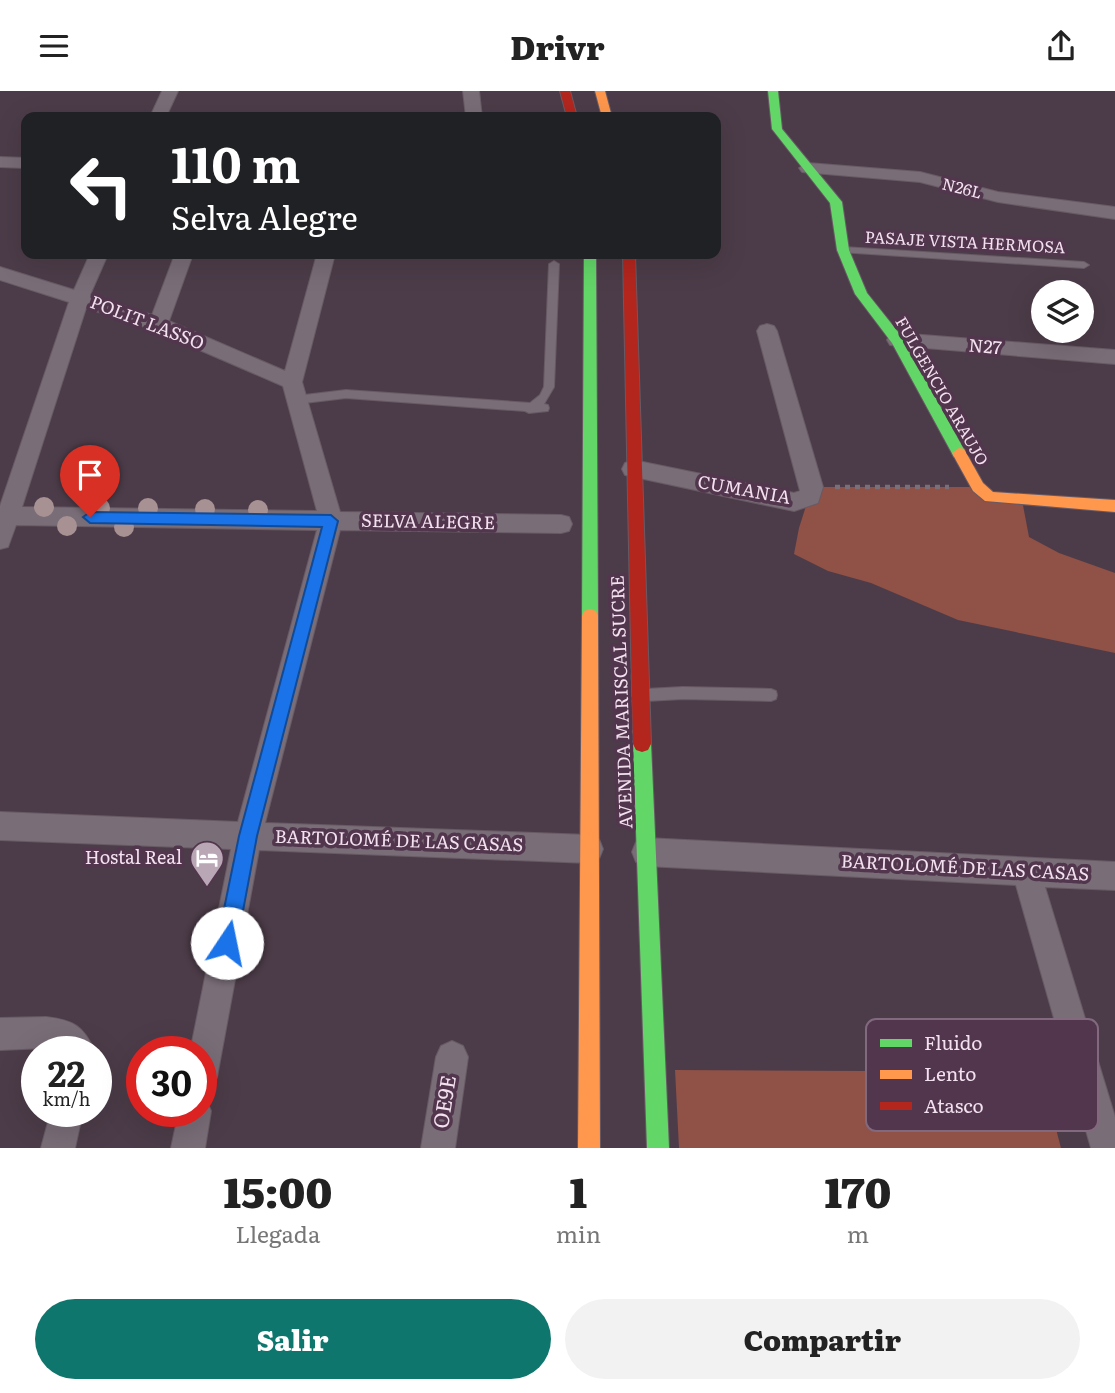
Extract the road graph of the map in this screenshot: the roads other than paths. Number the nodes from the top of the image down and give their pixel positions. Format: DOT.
graph roads {
  1 [pos="170,91"];
  2 [pos="471,91"];
  3 [pos="565,91"];
  4 [pos="600,91"];
  5 [pos="773,91"];
  6 [pos="160,112"];
  7 [pos="473,112"];
  8 [pos="571,112"];
  9 [pos="606,112"];
  10 [pos="0,162"];
  11 [pos="21,163"];
  12 [pos="808,168"];
  13 [pos="1115,213"];
  14 [pos="843,250"];
  15 [pos="97,259"];
  16 [pos="182,259"];
  17 [pos="325,259"];
  18 [pos="590,259"];
  19 [pos="629,259"];
  20 [pos="554,264"];
  21 [pos="1084,265"];
  22 [pos="0,273"];
  23 [pos="80,297"];
  24 [pos="158,324"];
  25 [pos="766,331"];
  26 [pos="897,340"];
  27 [pos="1113,359"];
  28 [pos="294,391"];
  29 [pos="544,408"];
  30 [pos="529,409"];
  31 [pos="633,469"];
  32 [pos="1115,506"];
  33 [pos="5,516"];
  34 [pos="331,521"];
  35 [pos="561,524"];
  36 [pos="0,540"];
  37 [pos="640,695"];
  38 [pos="771,695"];
  39 [pos="0,826"];
  40 [pos="248,836"];
  41 [pos="589,849"];
  42 [pos="646,852"];
  43 [pos="1026,871"];
  44 [pos="1115,876"];
  45 [pos="1070,1019"];
  46 [pos="0,1034"];
  47 [pos="67,1036"];
  48 [pos="209,1036"];
  49 [pos="452,1057"];
  50 [pos="1098,1114"];
  51 [pos="63,1127"];
  52 [pos="192,1127"];
  53 [pos="58,1148"];
  54 [pos="187,1148"];
  55 [pos="438,1148"];
  56 [pos="589,1148"];
  57 [pos="658,1148"];
  58 [pos="1108,1148"];
  1 -- 6 [label="street"];
  2 -- 7 [label="street"];
  3 -- 8 [label="main road"];
  4 -- 9 [label="main road"];
  5 -- 12 [label="main road, FULGENCIO ARAUJO"];
  10 -- 11 [label="street"];
  12 -- 13 [label="street, N26L"];
  12 -- 14 [label="main road, FULGENCIO ARAUJO"];
  14 -- 21 [label="lane, PASAJE VISTA HERMOSA"];
  14 -- 26 [label="main road, FULGENCIO ARAUJO"];
  15 -- 23 [label="street"];
  16 -- 24 [label="street"];
  17 -- 28 [label="street"];
  18 -- 41 [label="main road, AVENIDA MARISCAL SUCRE"];
  19 -- 31 [label="main road, AVENIDA MARISCAL SUCRE"];
  20 -- 30 [label="lane"];
  22 -- 23 [label="street, POLIT LASSO"];
  23 -- 24 [label="street, POLIT LASSO"];
  23 -- 33 [label="street"];
  24 -- 28 [label="street, POLIT LASSO"];
  25 -- 31 [label="street, CUMANIA"];
  26 -- 27 [label="street, N27"];
  26 -- 32 [label="main road, FULGENCIO ARAUJO"];
  28 -- 30 [label="lane"];
  28 -- 34 [label="street"];
  29 -- 30 [label="lane"];
  31 -- 37 [label="main road, AVENIDA MARISCAL SUCRE"];
  33 -- 34 [label="street, SELVA ALEGRE"];
  33 -- 36 [label="street"];
  34 -- 35 [label="street, SELVA ALEGRE"];
  34 -- 40 [label="street"];
  37 -- 38 [label="lane"];
  37 -- 42 [label="main road, AVENIDA MARISCAL SUCRE"];
  39 -- 40 [label="street, BARTOLOMÉ DE LAS CASAS"];
  40 -- 41 [label="street, BARTOLOMÉ DE LAS CASAS"];
  40 -- 48 [label="street"];
  41 -- 56 [label="main road, AVENIDA MARISCAL SUCRE"];
  42 -- 43 [label="street, BARTOLOMÉ DE LAS CASAS"];
  42 -- 57 [label="main road, AVENIDA MARISCAL SUCRE"];
  43 -- 44 [label="street, BARTOLOMÉ DE LAS CASAS"];
  43 -- 45 [label="street"];
  46 -- 47 [label="street"];
  49 -- 55 [label="street, OE9E"];
  50 -- 58 [label="street"];
  51 -- 53 [label="street"];
  52 -- 54 [label="street"];
}
